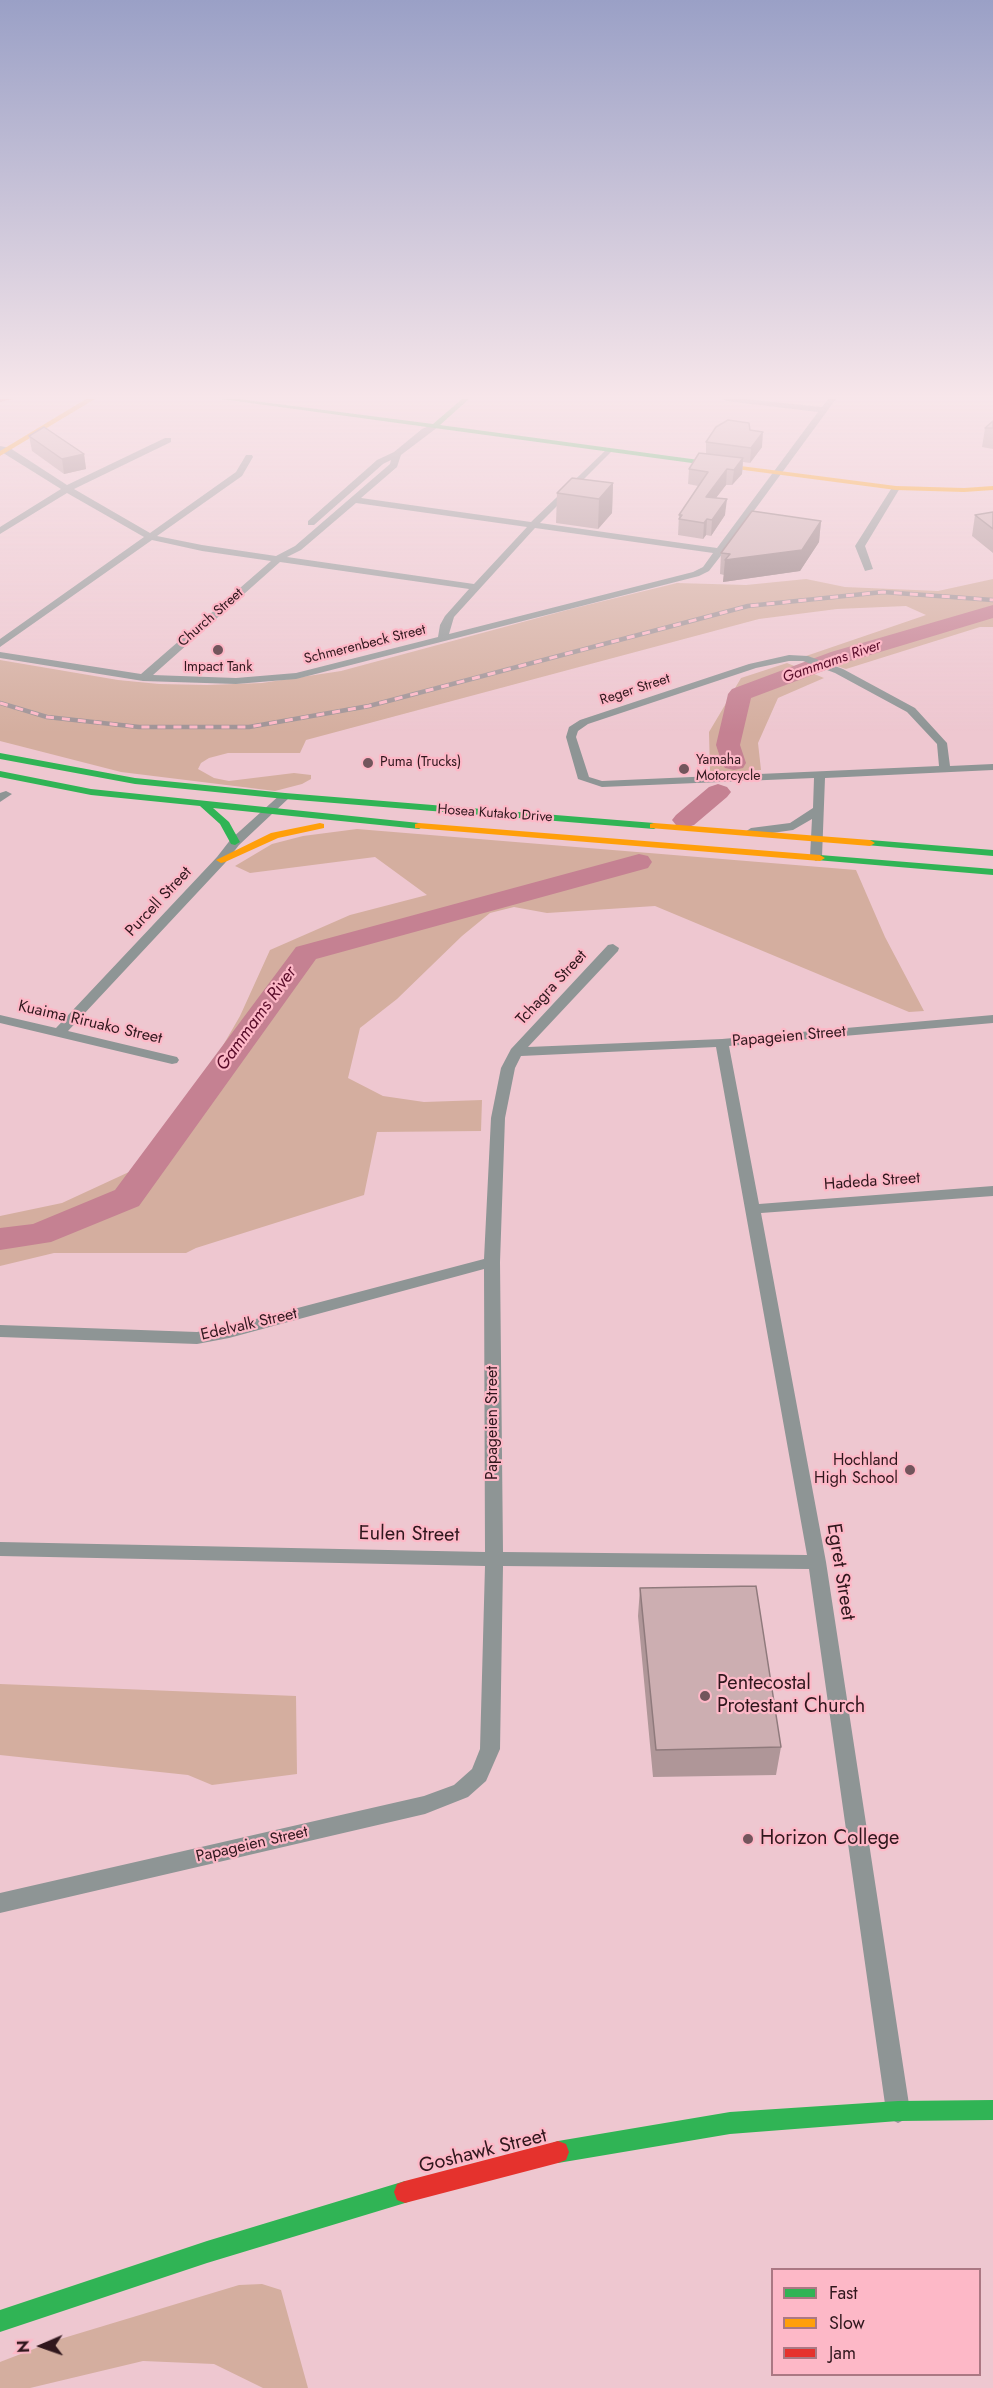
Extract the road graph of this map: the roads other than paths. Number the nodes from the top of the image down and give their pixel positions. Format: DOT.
graph roads {
  1 [pos="33,510"];
  2 [pos="104,510"];
  3 [pos="188,510"];
  4 [pos="326,510"];
  5 [pos="342,510"];
  6 [pos="432,510"];
  7 [pos="548,510"];
  8 [pos="751,510"];
  9 [pos="882,510"];
  10 [pos="534,524"];
  11 [pos="0,531"];
  12 [pos="150,537"];
  13 [pos="720,551"];
  14 [pos="279,558"];
  15 [pos="868,569"];
  16 [pos="476,587"];
  17 [pos="443,638"];
  18 [pos="0,644"];
  19 [pos="0,655"];
  20 [pos="143,678"];
  21 [pos="0,756"];
  22 [pos="993,767"];
  23 [pos="945,768"];
  24 [pos="0,774"];
  25 [pos="820,774"];
  26 [pos="285,796"];
  27 [pos="205,806"];
  28 [pos="819,809"];
  29 [pos="266,812"];
  30 [pos="361,821"];
  31 [pos="736,833"];
  32 [pos="818,840"];
  33 [pos="235,842"];
  34 [pos="993,853"];
  35 [pos="816,857"];
  36 [pos="221,860"];
  37 [pos="993,872"];
  38 [pos="613,948"];
  39 [pos="0,1019"];
  40 [pos="993,1020"];
  41 [pos="58,1033"];
  42 [pos="722,1043"];
  43 [pos="516,1052"];
  44 [pos="172,1060"];
  45 [pos="993,1191"];
  46 [pos="753,1209"];
  47 [pos="492,1262"];
  48 [pos="0,1331"];
  49 [pos="0,1549"];
  50 [pos="494,1559"];
  51 [pos="817,1562"];
  52 [pos="0,1903"];
  53 [pos="993,2110"];
  54 [pos="898,2111"];
  55 [pos="0,2321"];
  1 -- 11 [label="street"];
  2 -- 12 [label="street"];
  3 -- 12 [label="street"];
  4 -- 14 [label="street, Church Street"];
  5 -- 14 [label="street, Church Street"];
  6 -- 10 [label="street"];
  7 -- 10 [label="street"];
  8 -- 13 [label="street, Schmerenbeck Street"];
  9 -- 15 [label="street"];
  10 -- 13 [label="street"];
  10 -- 16 [label="street"];
  12 -- 14 [label="street"];
  12 -- 18 [label="street"];
  13 -- 17 [label="street, Schmerenbeck Street"];
  14 -- 16 [label="street"];
  14 -- 20 [label="street, Church Street"];
  16 -- 17 [label="street"];
  17 -- 20 [label="street, Schmerenbeck Street"];
  19 -- 20 [label="street, Schmerenbeck Street"];
  21 -- 26 [label="main road, Hosea Kutako Drive"];
  22 -- 23 [label="street, Reger Street"];
  23 -- 25 [label="street, Reger Street"];
  23 -- 25 [label="street, Reger Street"];
  24 -- 27 [label="main road, Hosea Kutako Drive"];
  25 -- 28 [label="street"];
  26 -- 29 [label="street, Purcell Street"];
  26 -- 31 [label="main road, Hosea Kutako Drive"];
  27 -- 29 [label="main road, Hosea Kutako Drive"];
  27 -- 33 [label="main road"];
  28 -- 31 [label="street"];
  28 -- 32 [label="street"];
  29 -- 30 [label="main road, Hosea Kutako Drive"];
  29 -- 33 [label="street, Purcell Street"];
  30 -- 35 [label="main road, Hosea Kutako Drive"];
  30 -- 36 [label="main road"];
  31 -- 32 [label="main road, Hosea Kutako Drive"];
  32 -- 34 [label="main road, Hosea Kutako Drive"];
  32 -- 35 [label="street"];
  33 -- 36 [label="street, Purcell Street"];
  35 -- 37 [label="main road, Hosea Kutako Drive"];
  36 -- 41 [label="street, Purcell Street"];
  38 -- 43 [label="street, Tchagra Street"];
  39 -- 41 [label="street, Kuaima Riruako Street"];
  40 -- 42 [label="street, Papageien Street"];
  41 -- 44 [label="street, Kuaima Riruako Street"];
  42 -- 43 [label="street, Papageien Street"];
  42 -- 46 [label="street, Egret Street"];
  43 -- 47 [label="street, Papageien Street"];
  45 -- 46 [label="street, Hadeda Street"];
  46 -- 51 [label="street, Egret Street"];
  47 -- 48 [label="street, Edelvalk Street"];
  47 -- 50 [label="street, Papageien Street"];
  49 -- 50 [label="street, Eulen Street"];
  50 -- 51 [label="street, Eulen Street"];
  50 -- 52 [label="street, Papageien Street"];
  51 -- 54 [label="street, Egret Street"];
  53 -- 54 [label="main road, Goshawk Street"];
  54 -- 55 [label="main road, Goshawk Street"];
}
